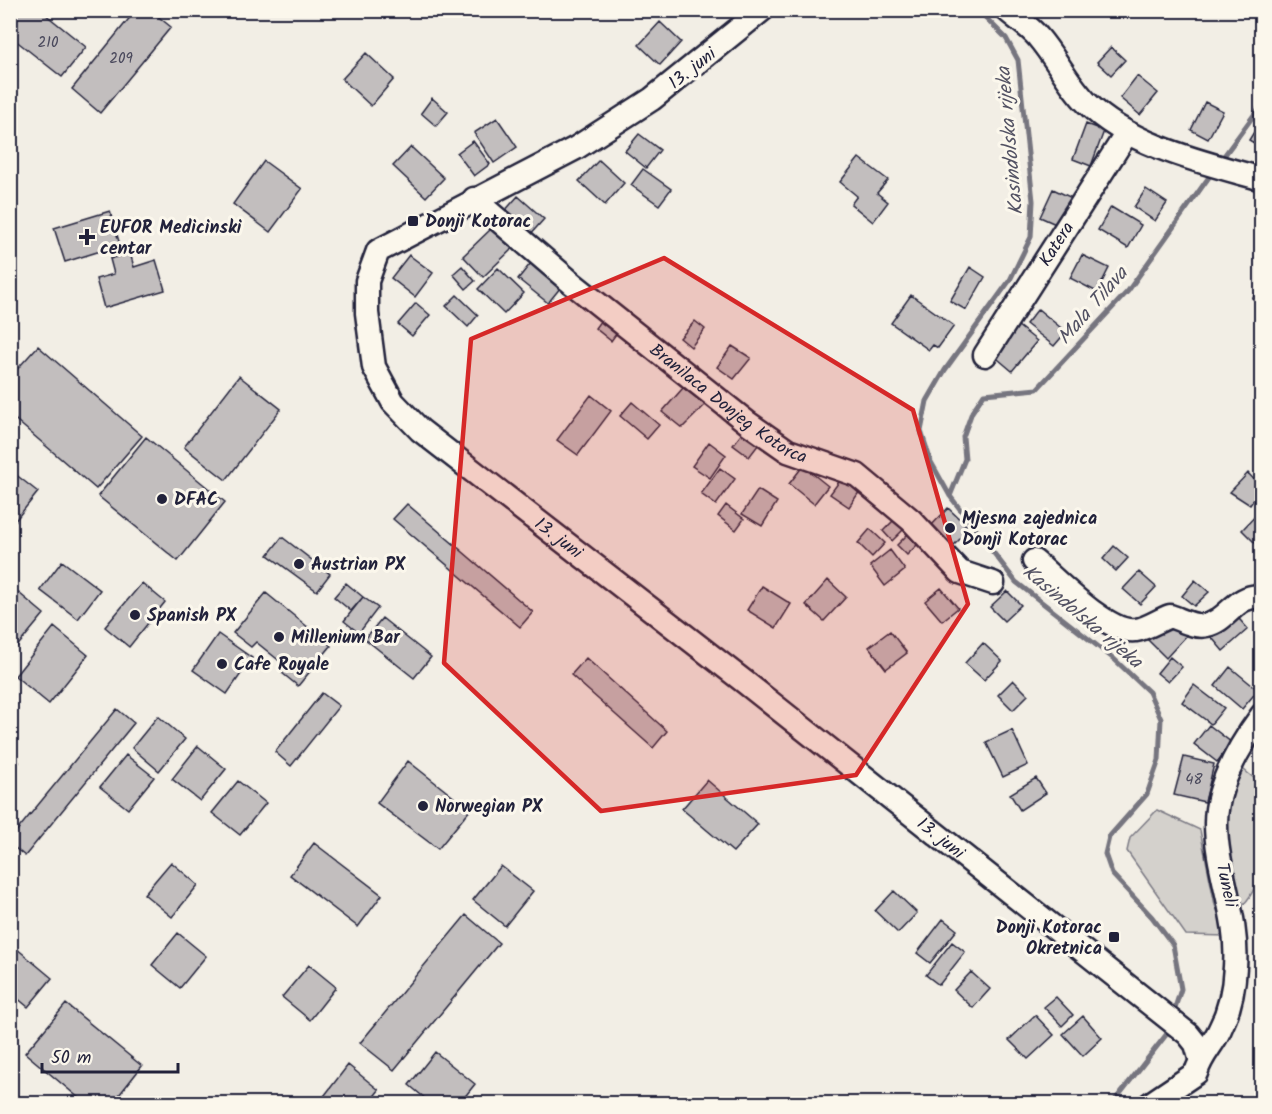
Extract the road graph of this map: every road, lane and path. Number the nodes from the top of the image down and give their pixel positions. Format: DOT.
graph roads {
  1 [pos="762,10"];
  2 [pos="1007,10"];
  3 [pos="1127,133"];
  4 [pos="1262,179"];
  5 [pos="474,199"];
  6 [pos="986,355"];
  7 [pos="1034,561"];
  8 [pos="993,583"];
  9 [pos="1262,597"];
  10 [pos="1262,715"];
  11 [pos="1200,1058"];
  12 [pos="1150,1104"];
  1 -- 5 [label="street, 13. juni"];
  2 -- 3 [label="street"];
  3 -- 4 [label="street"];
  3 -- 6 [label="street, Katera"];
  5 -- 8 [label="street, Branilaca Donjeg Kotorca"];
  5 -- 11 [label="street, 13. juni"];
  7 -- 9 [label="street"];
  10 -- 11 [label="street, Tuneli"];
  11 -- 12 [label="street"];
}
